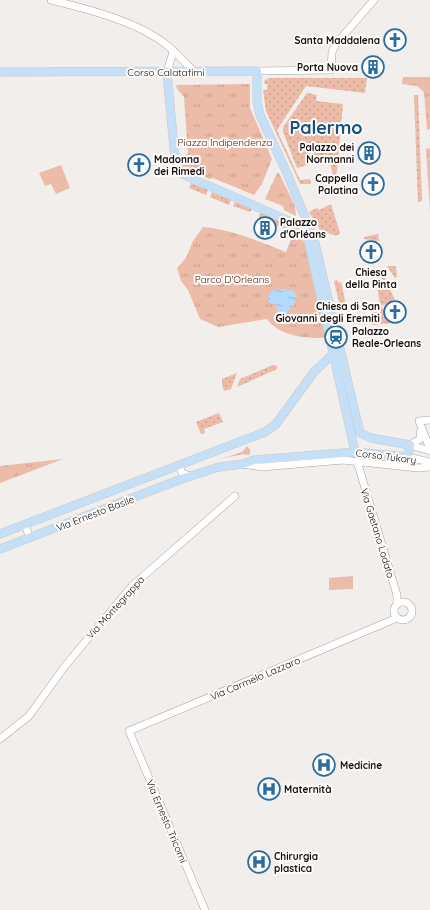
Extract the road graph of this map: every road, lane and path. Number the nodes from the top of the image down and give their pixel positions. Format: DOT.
graph roads {
  1 [pos="51,0"];
  2 [pos="374,0"];
  3 [pos="173,52"];
  4 [pos="257,71"];
  5 [pos="0,72"];
  6 [pos="167,72"];
  7 [pos="195,72"];
  8 [pos="304,215"];
  9 [pos="294,223"];
  10 [pos="334,353"];
  11 [pos="430,420"];
  12 [pos="420,425"];
  13 [pos="410,445"];
  14 [pos="430,451"];
  15 [pos="343,452"];
  16 [pos="355,452"];
  17 [pos="408,457"];
  18 [pos="417,459"];
  19 [pos="357,461"];
  20 [pos="430,462"];
  21 [pos="243,464"];
  22 [pos="179,466"];
  23 [pos="430,467"];
  24 [pos="190,476"];
  25 [pos="235,496"];
  26 [pos="25,525"];
  27 [pos="0,534"];
  28 [pos="30,538"];
  29 [pos="0,549"];
  30 [pos="397,604"];
  31 [pos="395,615"];
  32 [pos="129,731"];
  33 [pos="0,739"];
  34 [pos="205,910"];
  1 -- 3 [label="street"];
  2 -- 4 [label="street, Corso Calatafimi"];
  3 -- 6 [label="street"];
  3 -- 7 [label="street"];
  4 -- 7 [label="main road, Corso Calatafimi"];
  4 -- 8 [label="main road"];
  5 -- 6 [label="main road, Corso Calatafimi"];
  6 -- 7 [label="main road, Corso Calatafimi"];
  6 -- 9 [label="main road"];
  8 -- 9 [label="main road"];
  8 -- 13 [label="main road, Corso Tukory"];
  9 -- 10 [label="main road"];
  10 -- 16 [label="main road"];
  10 -- 22 [label="main road, Via Ernesto Basile"];
  11 -- 12 [label="street"];
  12 -- 13 [label="street"];
  12 -- 14 [label="street"];
  13 -- 14 [label="street, Corso Tukory"];
  13 -- 17 [label="main road"];
  14 -- 18 [label="street"];
  15 -- 16 [label="main road, Corso Tukory"];
  15 -- 21 [label="main road, Via Ernesto Basile"];
  16 -- 17 [label="main road, Corso Tukory"];
  17 -- 18 [label="street, Corso Tukory"];
  18 -- 20 [label="street, Corso Tukory"];
  19 -- 21 [label="street, Via Ernesto Basile"];
  19 -- 23 [label="street, Corso Tukory"];
  19 -- 30 [label="street, Via Gaetano Lodato"];
  21 -- 24 [label="main road, Via Ernesto Basile"];
  22 -- 24 [label="street"];
  22 -- 26 [label="main road, Via Ernesto Basile"];
  24 -- 28 [label="main road, Via Ernesto Basile"];
  25 -- 33 [label="street, Via Montegrappa"];
  26 -- 27 [label="main road, Via Ernesto Basile"];
  26 -- 28 [label="street"];
  28 -- 29 [label="main road, Via Ernesto Basile"];
  30 -- 31 [label="street"];
  30 -- 31 [label="street"];
  31 -- 32 [label="street, Via Carmelo Lazzaro"];
  32 -- 34 [label="street, Via Ernesto Tricomi"];
}
